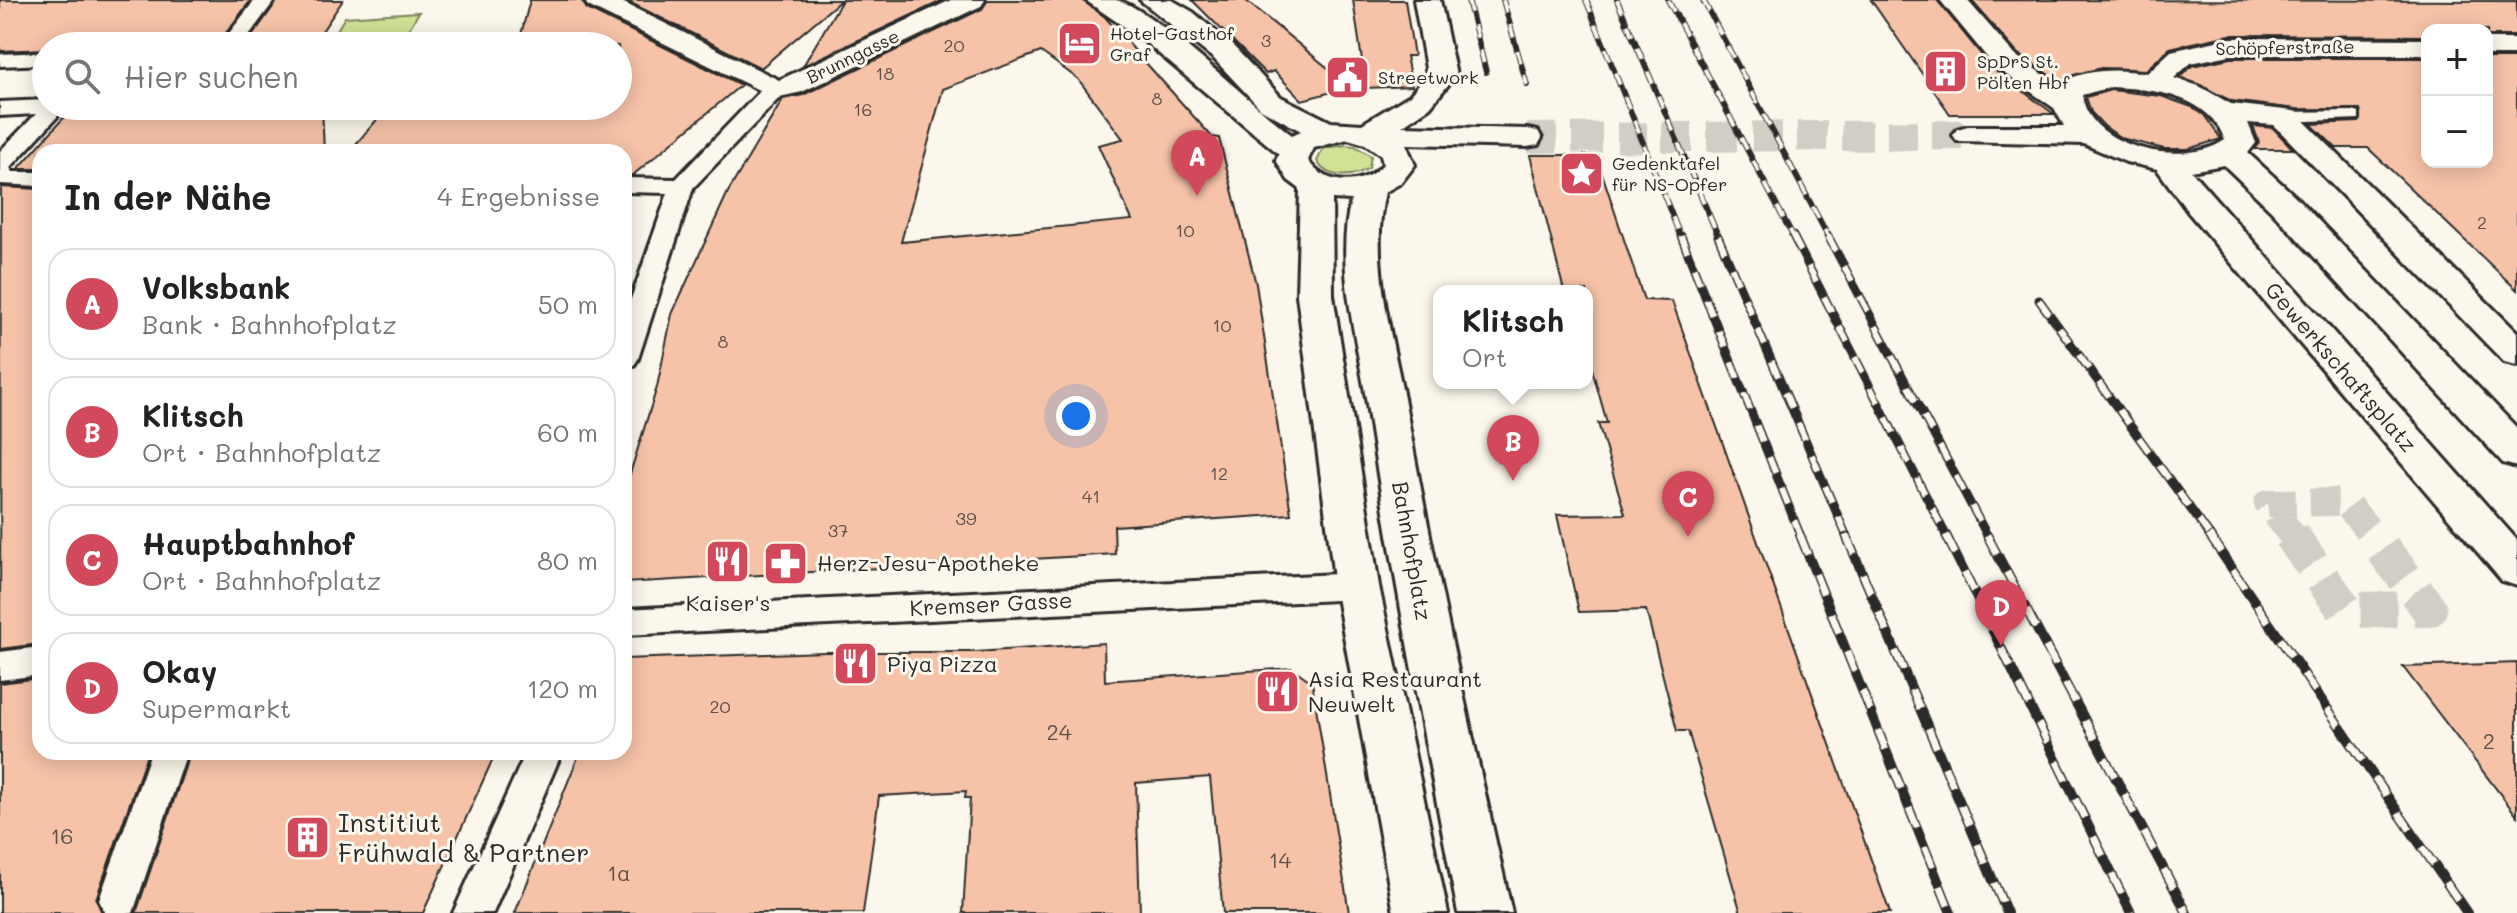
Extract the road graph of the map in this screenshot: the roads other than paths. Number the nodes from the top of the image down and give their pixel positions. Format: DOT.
graph roads {
  1 [pos="265,0"];
  2 [pos="597,0"];
  3 [pos="972,0"];
  4 [pos="1098,0"];
  5 [pos="1153,0"];
  6 [pos="1427,0"];
  7 [pos="1962,11"];
  8 [pos="241,32"];
  9 [pos="2421,47"];
  10 [pos="2493,47"];
  11 [pos="2517,47"];
  12 [pos="32,59"];
  13 [pos="0,60"];
  14 [pos="2094,80"];
  15 [pos="2154,82"];
  16 [pos="769,87"];
  17 [pos="2064,102"];
  18 [pos="32,107"];
  19 [pos="0,109"];
  20 [pos="2225,112"];
  21 [pos="2354,116"];
  22 [pos="2283,117"];
  23 [pos="45,120"];
  24 [pos="1326,132"];
  25 [pos="1372,135"];
  26 [pos="1968,135"];
  27 [pos="2090,135"];
  28 [pos="1527,138"];
  29 [pos="1476,139"];
  30 [pos="1294,150"];
  31 [pos="2232,155"];
  32 [pos="2168,162"];
  33 [pos="1399,165"];
  34 [pos="2,172"];
  35 [pos="32,178"];
  36 [pos="1316,184"];
  37 [pos="632,185"];
  38 [pos="682,186"];
  39 [pos="1370,187"];
  40 [pos="632,335"];
  41 [pos="2517,353"];
  42 [pos="2517,453"];
  43 [pos="2517,569"];
  44 [pos="1357,586"];
  45 [pos="632,622"];
  46 [pos="32,662"];
  47 [pos="0,666"];
  48 [pos="166,760"];
  49 [pos="540,760"];
  50 [pos="119,900"];
  51 [pos="473,913"];
  52 [pos="1421,913"];
  53 [pos="1485,913"];
  1 -- 8 [label="street"];
  2 -- 16 [label="street"];
  3 -- 16 [label="street, Brunngasse"];
  4 -- 30 [label="street"];
  5 -- 24 [label="street"];
  6 -- 25 [label="street"];
  7 -- 14 [label="street"];
  7 -- 17 [label="street"];
  9 -- 15 [label="street, Schöpferstraße"];
  10 -- 11 [label="street"];
  12 -- 13 [label="street"];
  14 -- 15 [label="street"];
  14 -- 17 [label="street"];
  15 -- 20 [label="street"];
  16 -- 38 [label="street, Brunngasse"];
  17 -- 27 [label="street"];
  18 -- 19 [label="street"];
  20 -- 22 [label="street"];
  20 -- 31 [label="street"];
  21 -- 22 [label="lane"];
  22 -- 41 [label="street"];
  23 -- 34 [label="street"];
  24 -- 25 [label="street"];
  24 -- 30 [label="street"];
  25 -- 29 [label="street"];
  25 -- 33 [label="street"];
  26 -- 27 [label="street"];
  27 -- 32 [label="street"];
  28 -- 29 [label="street"];
  29 -- 33 [label="street"];
  30 -- 36 [label="street"];
  31 -- 32 [label="street"];
  31 -- 42 [label="street"];
  32 -- 43 [label="street, Gewerkschaftsplatz"];
  33 -- 39 [label="street"];
  34 -- 35 [label="street"];
  36 -- 39 [label="street"];
  36 -- 44 [label="street"];
  37 -- 38 [label="street"];
  38 -- 40 [label="street, Brunngasse"];
  39 -- 53 [label="street, Bahnhofplatz"];
  44 -- 45 [label="street, Kremser Gasse"];
  44 -- 52 [label="street"];
  46 -- 47 [label="street"];
  48 -- 50 [label="street"];
  49 -- 51 [label="street"];
}
